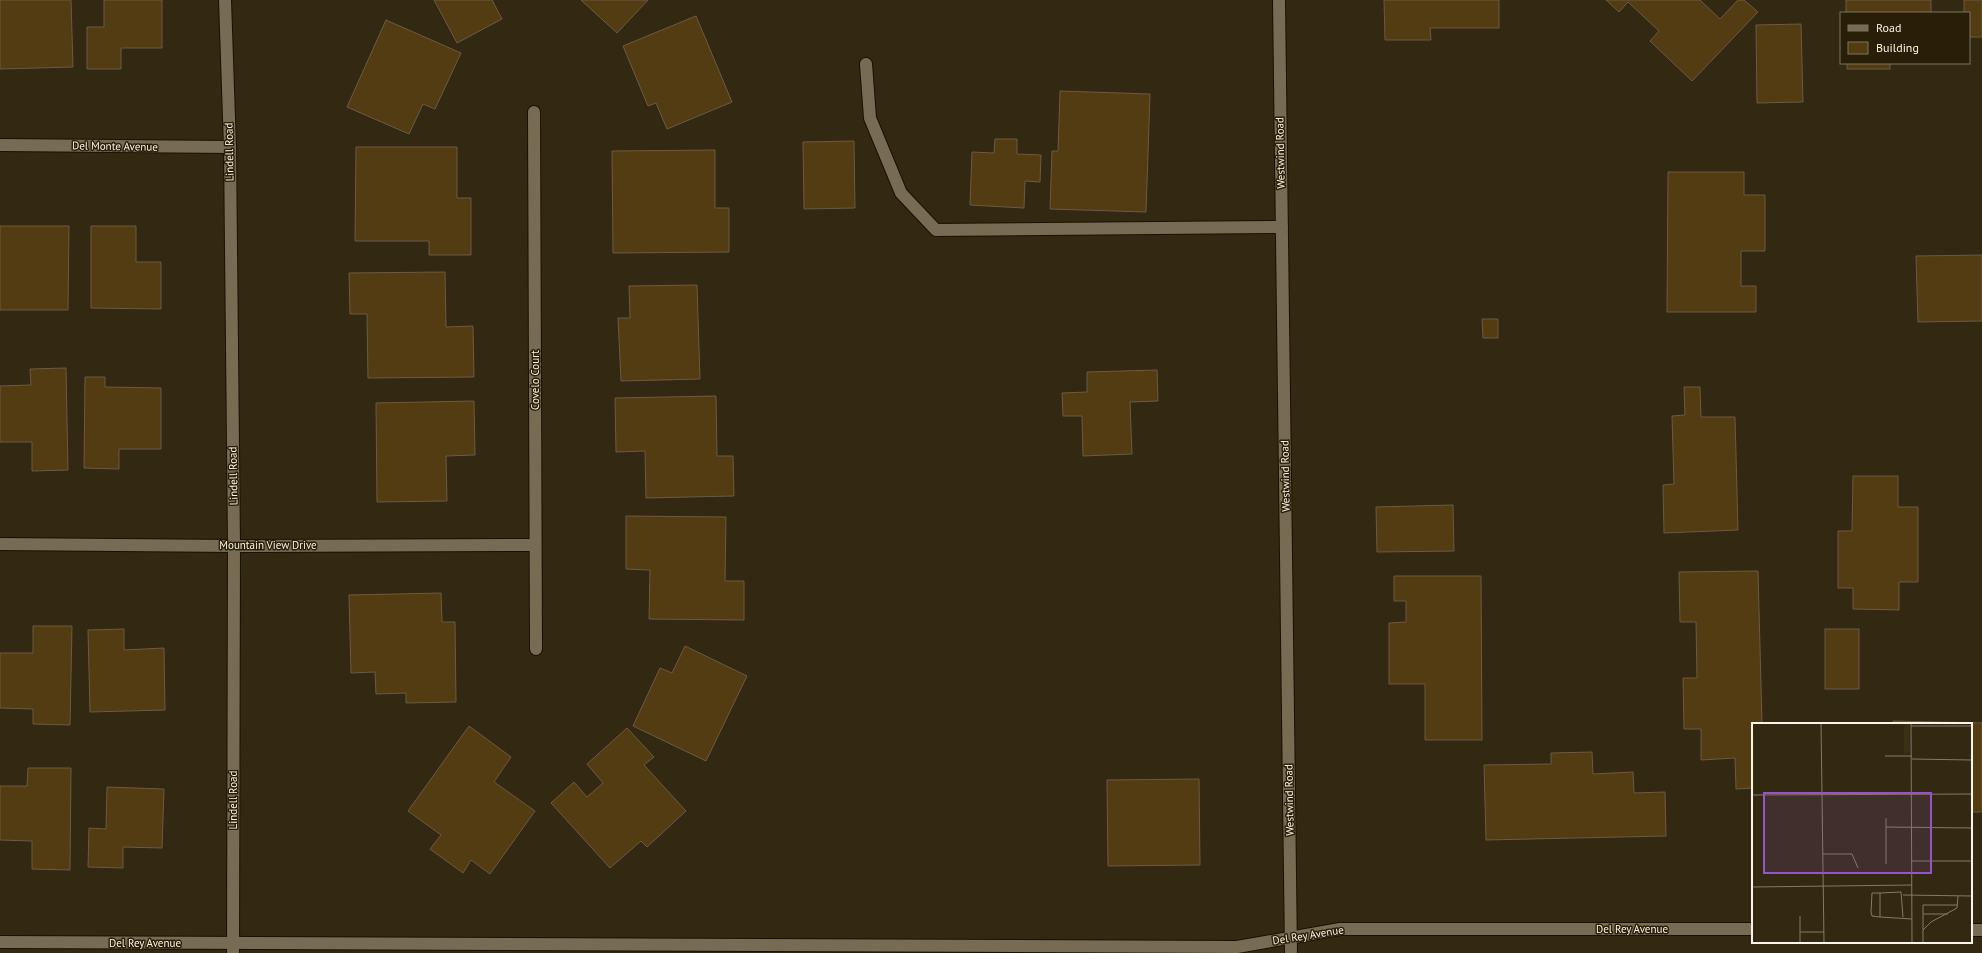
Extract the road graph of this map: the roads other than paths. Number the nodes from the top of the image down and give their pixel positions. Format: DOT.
graph roads {
  1 [pos="225,0"];
  2 [pos="1278,0"];
  3 [pos="866,64"];
  4 [pos="534,112"];
  5 [pos="0,145"];
  6 [pos="230,147"];
  7 [pos="1282,227"];
  8 [pos="0,544"];
  9 [pos="535,545"];
  10 [pos="234,546"];
  11 [pos="536,649"];
  12 [pos="1752,929"];
  13 [pos="1291,937"];
  14 [pos="0,942"];
  15 [pos="233,948"];
  16 [pos="1291,953"];
  1 -- 6 [label="street, Lindell Road"];
  2 -- 7 [label="street, Westwind Road"];
  3 -- 7 [label="street"];
  4 -- 9 [label="street, Covelo Court"];
  5 -- 6 [label="street, Del Monte Avenue"];
  6 -- 10 [label="street, Lindell Road"];
  7 -- 13 [label="street, Westwind Road"];
  8 -- 10 [label="street, Mountain View Drive"];
  9 -- 10 [label="street, Mountain View Drive"];
  9 -- 11 [label="street, Covelo Court"];
  10 -- 15 [label="street, Lindell Road"];
  12 -- 13 [label="street, Del Rey Avenue"];
  13 -- 15 [label="street, Del Rey Avenue"];
  13 -- 16 [label="street, Westwind Road"];
  14 -- 15 [label="street, Del Rey Avenue"];
}
